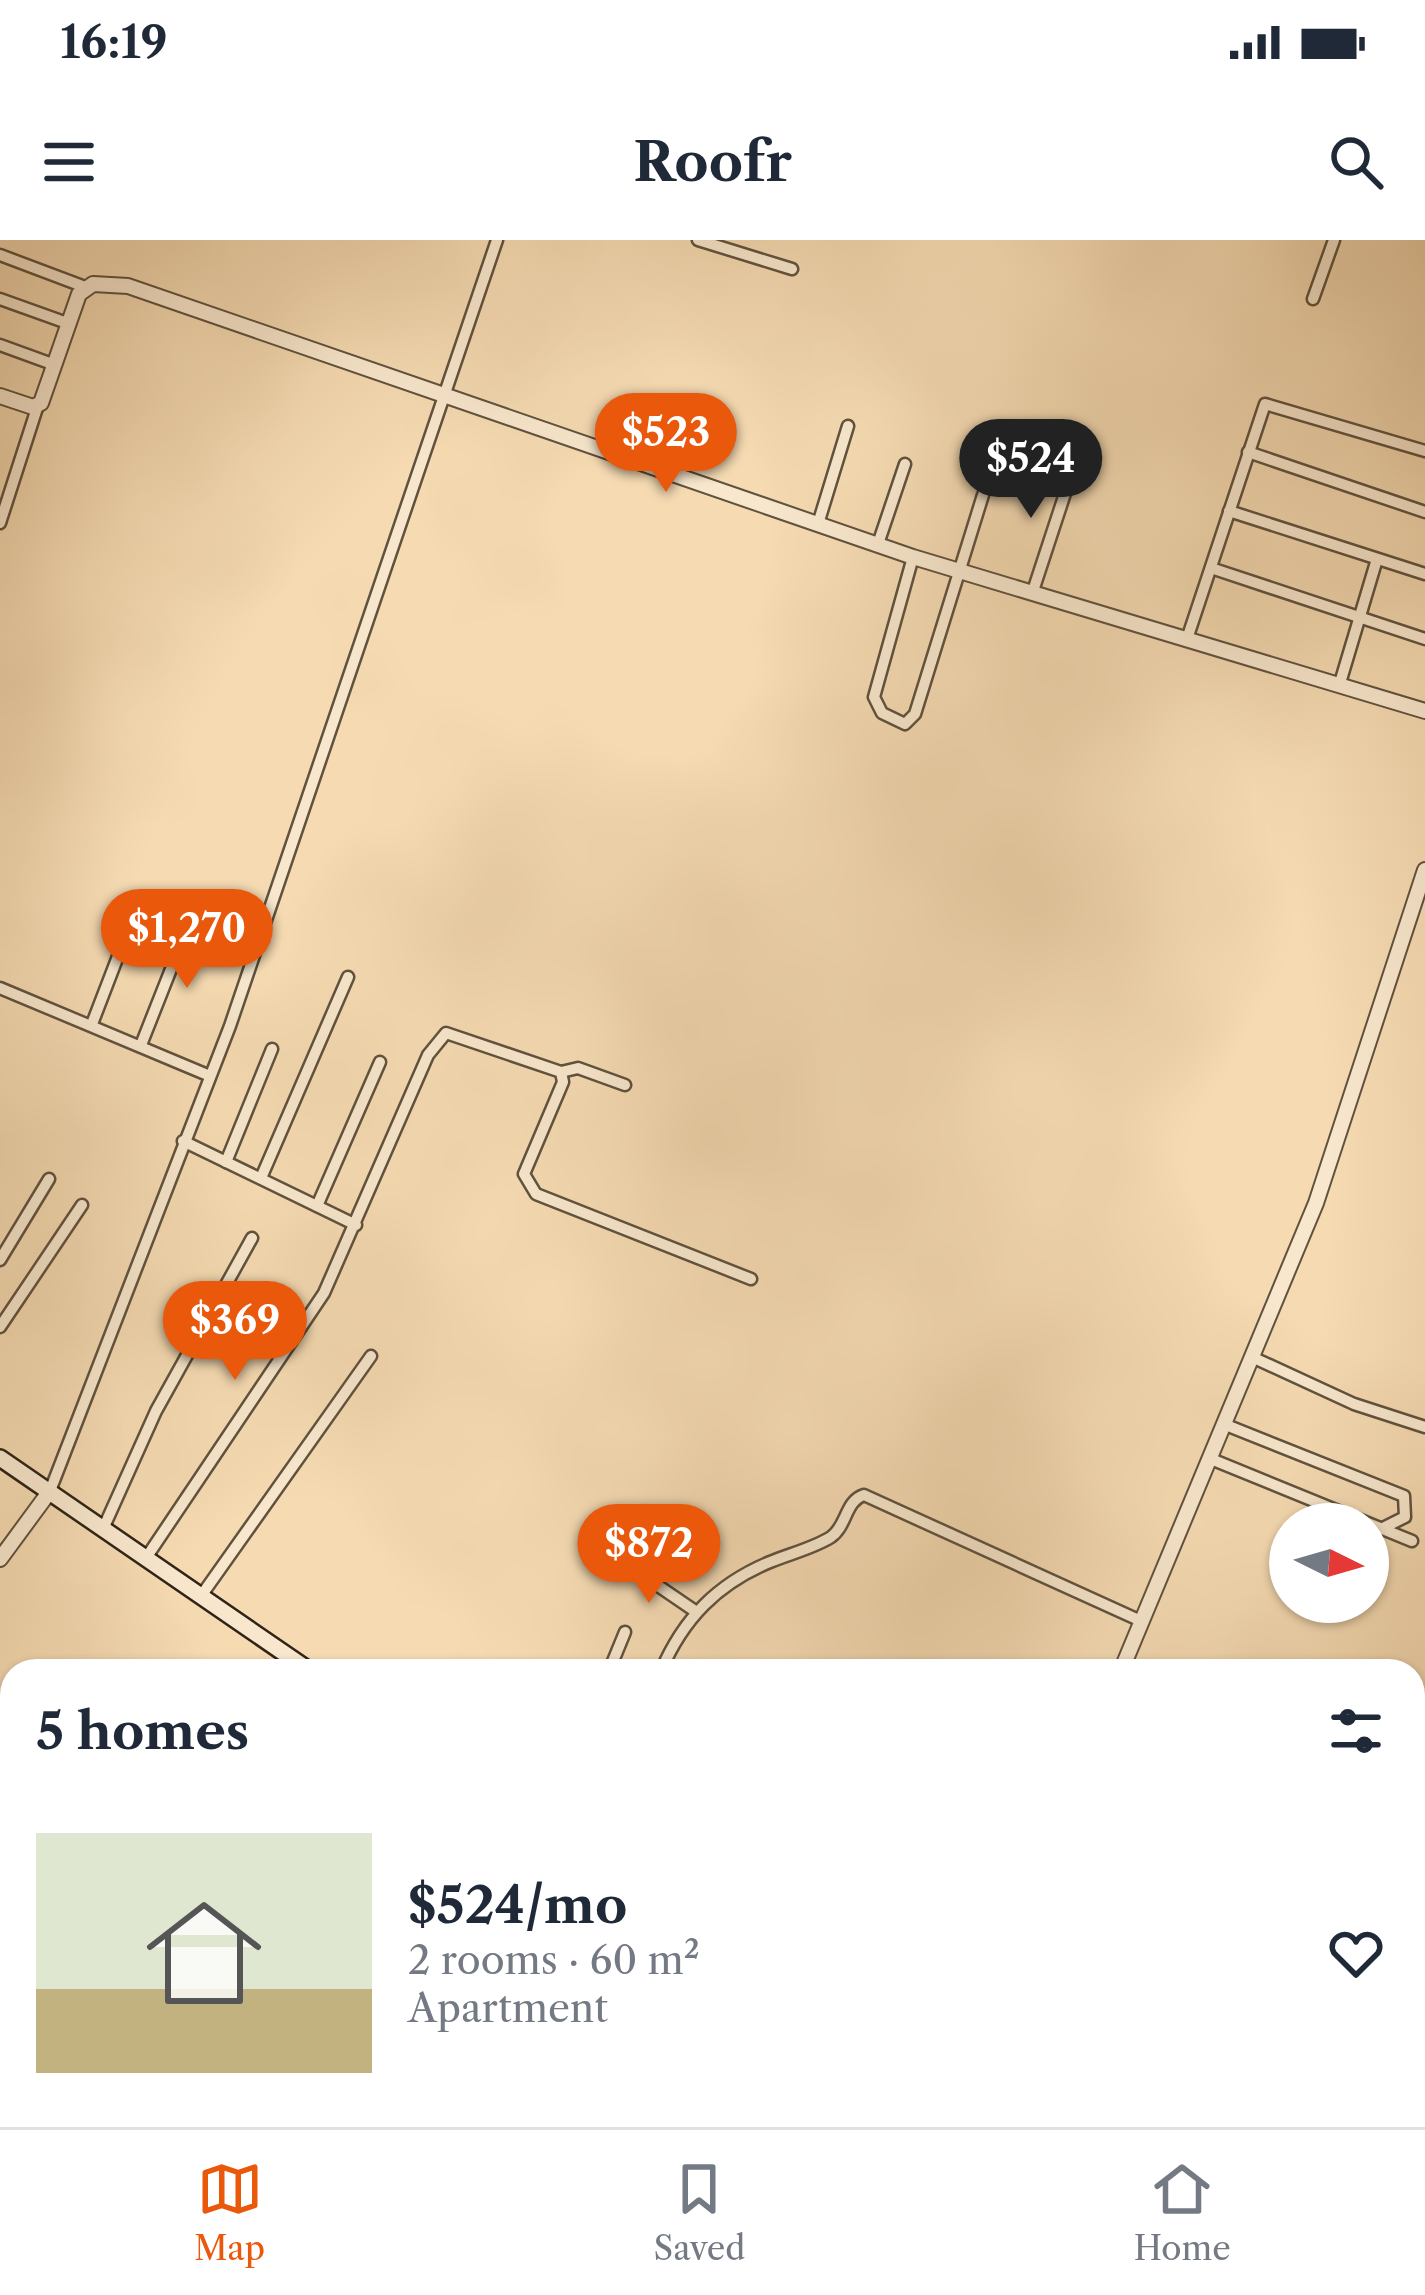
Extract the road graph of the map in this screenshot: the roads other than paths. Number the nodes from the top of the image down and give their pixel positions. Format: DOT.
graph roads {
  1 [pos="497,240"];
  2 [pos="698,240"];
  3 [pos="1334,240"];
  4 [pos="0,255"];
  5 [pos="792,269"];
  6 [pos="85,287"];
  7 [pos="0,299"];
  8 [pos="1313,299"];
  9 [pos="67,322"];
  10 [pos="0,345"];
  11 [pos="55,364"];
  12 [pos="443,391"];
  13 [pos="1,399"];
  14 [pos="38,405"];
  15 [pos="848,426"];
  16 [pos="1248,452"];
  17 [pos="1425,452"];
  18 [pos="905,464"];
  19 [pos="1074,466"];
  20 [pos="983,495"];
  21 [pos="1229,512"];
  22 [pos="1425,512"];
  23 [pos="0,523"];
  24 [pos="818,524"];
  25 [pos="878,544"];
  26 [pos="913,557"];
  27 [pos="1377,559"];
  28 [pos="1211,568"];
  29 [pos="958,572"];
  30 [pos="1425,574"];
  31 [pos="1033,590"];
  32 [pos="1359,616"];
  33 [pos="1188,636"];
  34 [pos="1425,639"];
  35 [pos="1340,683"];
  36 [pos="1425,711"];
  37 [pos="1425,870"];
  38 [pos="140,899"];
  39 [pos="190,921"];
  40 [pos="348,977"];
  41 [pos="0,988"];
  42 [pos="92,1024"];
  43 [pos="141,1045"];
  44 [pos="272,1049"];
  45 [pos="380,1062"];
  46 [pos="561,1072"];
  47 [pos="210,1076"];
  48 [pos="626,1085"];
  49 [pos="183,1142"];
  50 [pos="226,1162"];
  51 [pos="261,1178"];
  52 [pos="50,1179"];
  53 [pos="82,1205"];
  54 [pos="317,1206"];
  55 [pos="356,1226"];
  56 [pos="252,1238"];
  57 [pos="0,1261"];
  58 [pos="751,1280"];
  59 [pos="0,1327"];
  60 [pos="371,1356"];
  61 [pos="1254,1358"];
  62 [pos="1226,1425"];
  63 [pos="1425,1427"];
  64 [pos="0,1458"];
  65 [pos="1211,1459"];
  66 [pos="50,1492"];
  67 [pos="1319,1503"];
  68 [pos="1389,1524"];
  69 [pos="103,1528"];
  70 [pos="1389,1531"];
  71 [pos="1412,1541"];
  72 [pos="146,1558"];
  73 [pos="0,1559"];
  74 [pos="632,1568"];
  75 [pos="201,1596"];
  76 [pos="695,1611"];
  77 [pos="1141,1621"];
  78 [pos="625,1632"];
  79 [pos="293,1659"];
  80 [pos="614,1659"];
  81 [pos="669,1659"];
  82 [pos="1125,1659"];
  1 -- 12 [label="street"];
  2 -- 5 [label="street"];
  3 -- 8 [label="street"];
  4 -- 6 [label="street"];
  6 -- 9 [label="street"];
  6 -- 12 [label="street"];
  7 -- 9 [label="street"];
  9 -- 11 [label="street"];
  10 -- 11 [label="street"];
  11 -- 14 [label="street"];
  12 -- 24 [label="street"];
  12 -- 47 [label="street"];
  13 -- 14 [label="street"];
  14 -- 23 [label="street"];
  15 -- 24 [label="street"];
  16 -- 17 [label="street"];
  16 -- 21 [label="street"];
  16 -- 22 [label="street"];
  18 -- 25 [label="street"];
  19 -- 31 [label="street"];
  20 -- 29 [label="street"];
  21 -- 27 [label="street"];
  21 -- 28 [label="street"];
  24 -- 25 [label="street"];
  25 -- 26 [label="street"];
  26 -- 29 [label="street"];
  26 -- 29 [label="street"];
  27 -- 30 [label="street"];
  27 -- 32 [label="street"];
  28 -- 32 [label="street"];
  28 -- 33 [label="street"];
  29 -- 31 [label="street"];
  31 -- 33 [label="street"];
  32 -- 34 [label="street"];
  32 -- 35 [label="street"];
  33 -- 35 [label="street"];
  35 -- 36 [label="street"];
  37 -- 61 [label="street"];
  38 -- 42 [label="street"];
  39 -- 43 [label="street"];
  40 -- 51 [label="street"];
  41 -- 42 [label="street"];
  42 -- 43 [label="street"];
  43 -- 47 [label="street"];
  44 -- 50 [label="street"];
  45 -- 54 [label="street"];
  46 -- 48 [label="street"];
  46 -- 55 [label="street"];
  46 -- 58 [label="street"];
  47 -- 49 [label="street"];
  49 -- 50 [label="street"];
  49 -- 66 [label="street"];
  50 -- 51 [label="street"];
  51 -- 54 [label="street"];
  52 -- 57 [label="street"];
  53 -- 59 [label="street"];
  54 -- 55 [label="street"];
  55 -- 72 [label="street"];
  56 -- 69 [label="street"];
  60 -- 75 [label="street"];
  61 -- 62 [label="street"];
  61 -- 63 [label="street"];
  62 -- 65 [label="street"];
  62 -- 68 [label="street"];
  64 -- 66 [label="main road"];
  65 -- 67 [label="street"];
  65 -- 77 [label="street"];
  66 -- 69 [label="main road"];
  66 -- 73 [label="street"];
  69 -- 72 [label="main road"];
  70 -- 71 [label="street"];
  72 -- 75 [label="main road"];
  74 -- 76 [label="street"];
  75 -- 79 [label="main road"];
  76 -- 77 [label="street"];
  76 -- 81 [label="street"];
  77 -- 82 [label="street"];
  78 -- 80 [label="street"];
}
